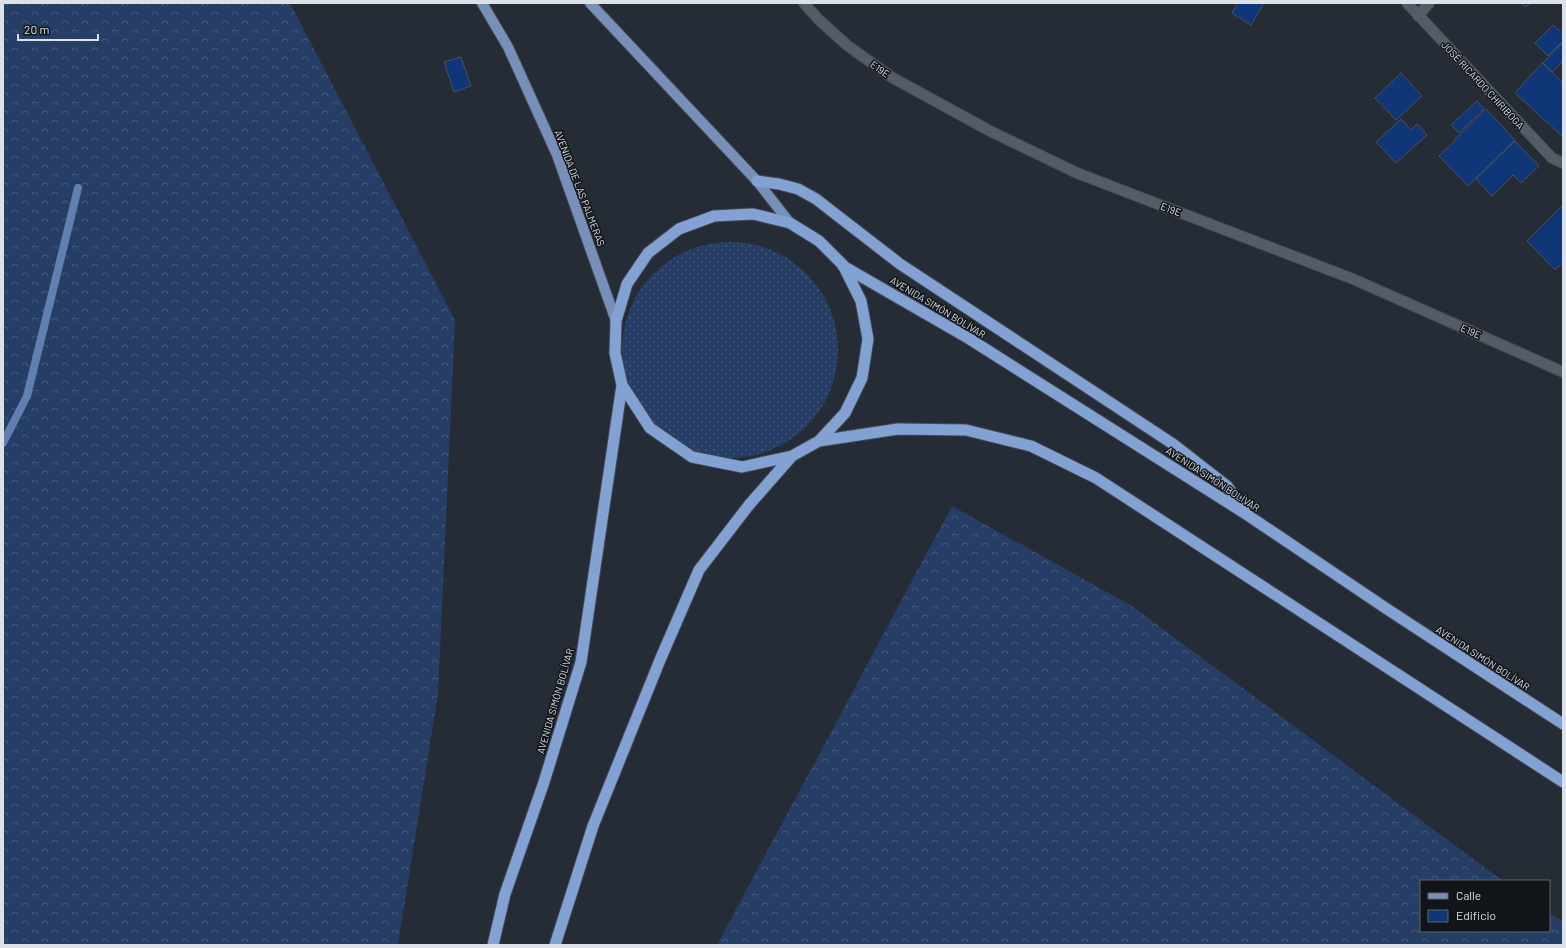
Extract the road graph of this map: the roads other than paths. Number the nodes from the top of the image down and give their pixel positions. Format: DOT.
graph roads {
  1 [pos="482,3"];
  2 [pos="590,3"];
  3 [pos="804,3"];
  4 [pos="1407,3"];
  5 [pos="1429,3"];
  6 [pos="1418,16"];
  7 [pos="1563,163"];
  8 [pos="757,181"];
  9 [pos="790,223"];
  10 [pos="843,265"];
  11 [pos="616,321"];
  12 [pos="1563,372"];
  13 [pos="622,385"];
  14 [pos="818,441"];
  15 [pos="792,456"];
  16 [pos="1246,514"];
  17 [pos="1563,724"];
  18 [pos="1563,782"];
  19 [pos="493,945"];
  20 [pos="555,945"];
  1 -- 11 [label="main road, AVENIDA DE LAS PALMERAS"];
  2 -- 8 [label="main road"];
  3 -- 12 [label="street, E19E"];
  4 -- 6 [label="street, JOSÉ RICARDO CHIRIBOGA"];
  5 -- 6 [label="street"];
  6 -- 7 [label="street, JOSÉ RICARDO CHIRIBOGA"];
  8 -- 9 [label="main road"];
  8 -- 16 [label="highway"];
  9 -- 10 [label="highway"];
  9 -- 11 [label="highway"];
  10 -- 14 [label="highway"];
  10 -- 16 [label="highway, AVENIDA SIMÓN BOLÍVAR"];
  11 -- 13 [label="highway"];
  13 -- 15 [label="highway"];
  13 -- 19 [label="highway, AVENIDA SIMÓN BOLÍVAR"];
  14 -- 15 [label="highway"];
  14 -- 18 [label="highway"];
  15 -- 20 [label="highway"];
  16 -- 17 [label="highway, AVENIDA SIMÓN BOLÍVAR"];
}
